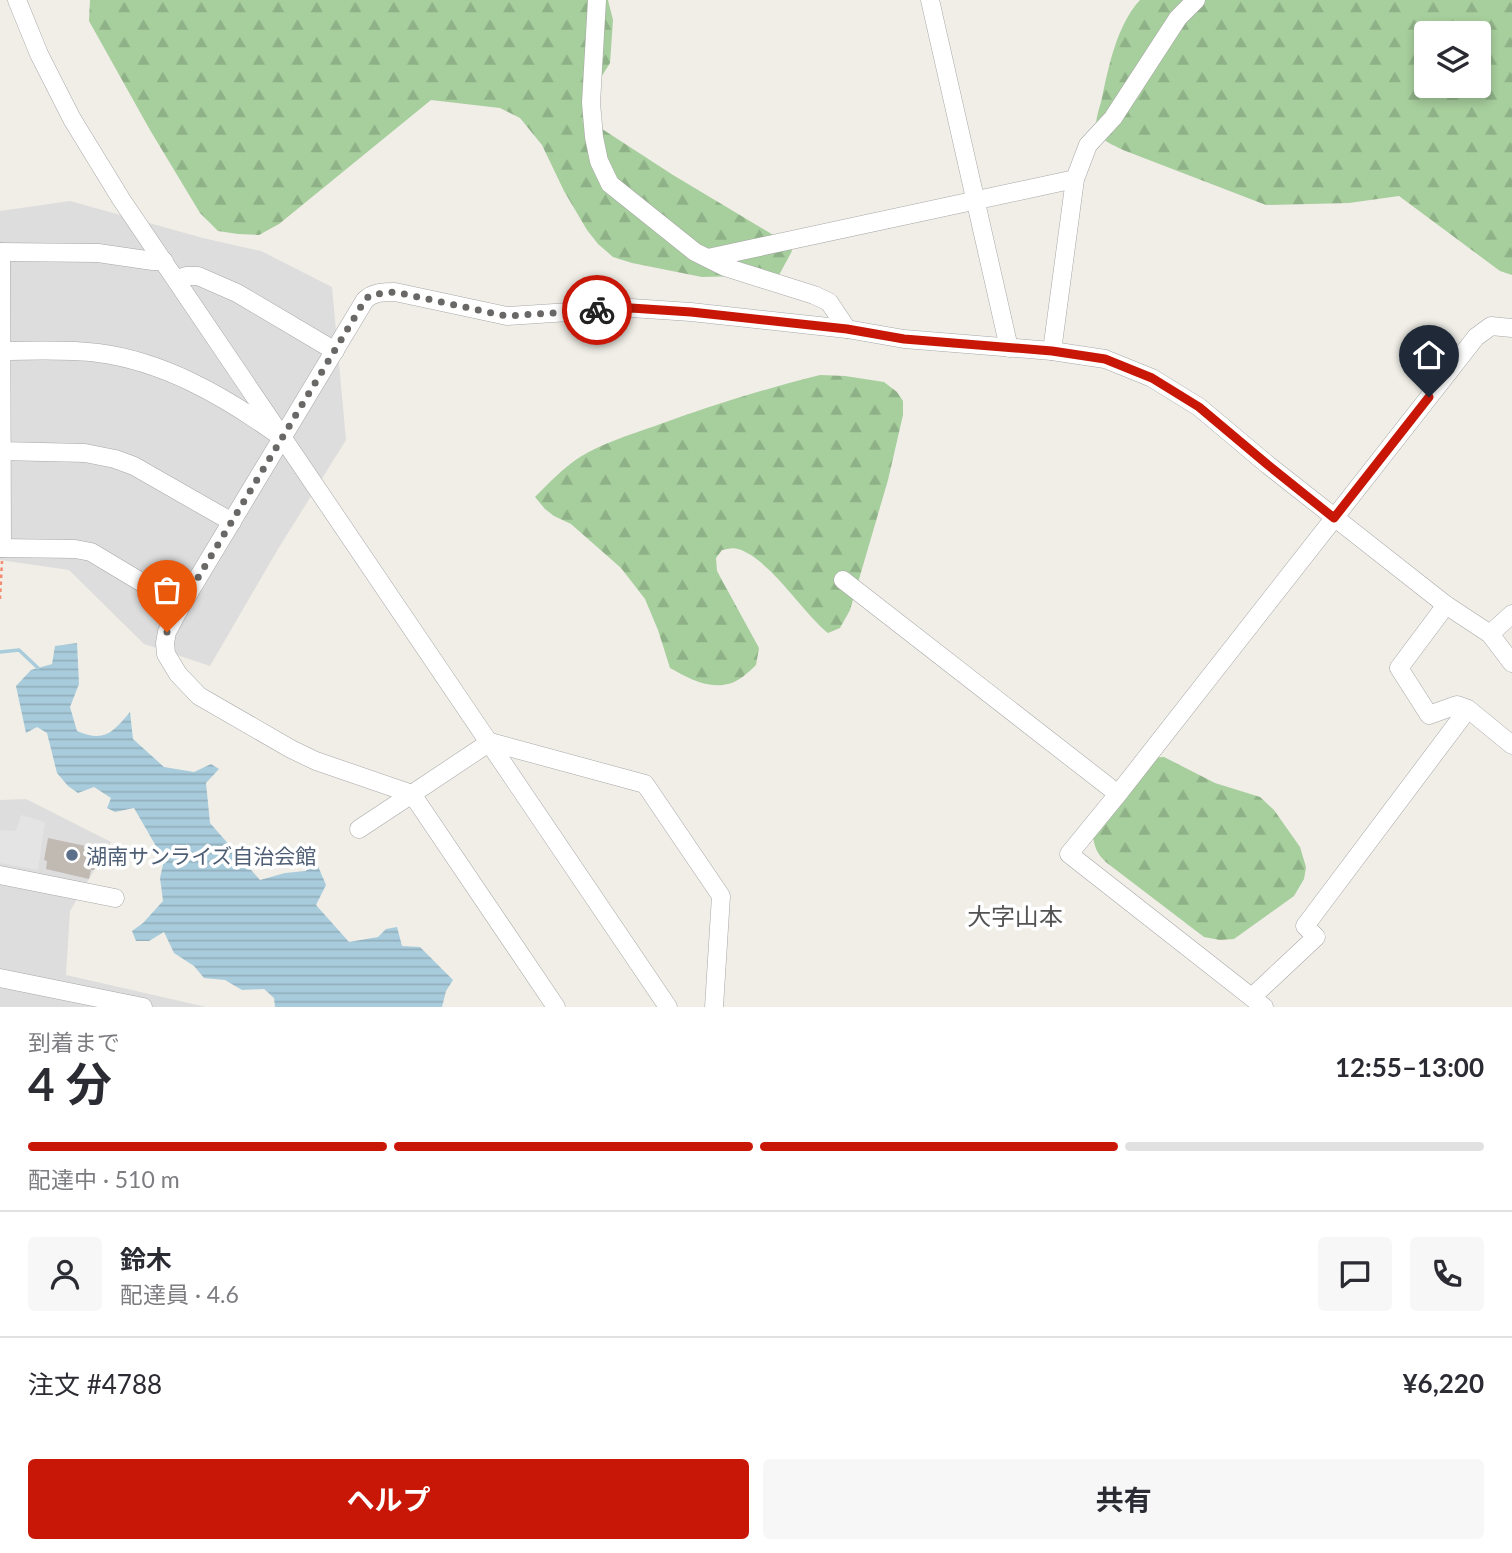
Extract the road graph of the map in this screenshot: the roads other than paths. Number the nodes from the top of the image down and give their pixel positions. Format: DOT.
graph roads {
  1 [pos="17,0"];
  2 [pos="597,0"];
  3 [pos="930,0"];
  4 [pos="1196,0"];
  5 [pos="1076,179"];
  6 [pos="975,200"];
  7 [pos="0,252"];
  8 [pos="708,258"];
  9 [pos="164,261"];
  10 [pos="177,279"];
  11 [pos="1512,328"];
  12 [pos="847,329"];
  13 [pos="1009,348"];
  14 [pos="1,351"];
  15 [pos="335,351"];
  16 [pos="1052,351"];
  17 [pos="283,438"];
  18 [pos="0,451"];
  19 [pos="1334,518"];
  20 [pos="232,522"];
  21 [pos="1,548"];
  22 [pos="843,580"];
  23 [pos="1446,605"];
  24 [pos="181,606"];
  25 [pos="1512,614"];
  26 [pos="1490,634"];
  27 [pos="1512,663"];
  28 [pos="1468,709"];
  29 [pos="490,742"];
  30 [pos="1512,745"];
  31 [pos="412,793"];
  32 [pos="1118,794"];
  33 [pos="359,829"];
  34 [pos="0,875"];
  35 [pos="115,898"];
  36 [pos="0,978"];
  37 [pos="1258,1002"];
  38 [pos="143,1007"];
  39 [pos="556,1007"];
  40 [pos="668,1007"];
  41 [pos="714,1007"];
  1 -- 9 [label="street"];
  2 -- 8 [label="street"];
  3 -- 6 [label="street"];
  4 -- 5 [label="street"];
  5 -- 6 [label="street"];
  5 -- 16 [label="street"];
  6 -- 8 [label="street"];
  6 -- 13 [label="street"];
  7 -- 9 [label="street"];
  7 -- 14 [label="street"];
  8 -- 12 [label="street"];
  9 -- 10 [label="street"];
  10 -- 15 [label="street"];
  10 -- 17 [label="street"];
  11 -- 19 [label="street"];
  12 -- 13 [label="street"];
  12 -- 15 [label="street"];
  13 -- 16 [label="street"];
  14 -- 17 [label="street"];
  14 -- 18 [label="street"];
  15 -- 17 [label="street"];
  16 -- 19 [label="street"];
  17 -- 20 [label="street"];
  17 -- 29 [label="street"];
  18 -- 20 [label="street"];
  18 -- 21 [label="street"];
  19 -- 23 [label="street"];
  19 -- 32 [label="street"];
  20 -- 24 [label="street"];
  21 -- 24 [label="street"];
  22 -- 32 [label="street"];
  23 -- 26 [label="street"];
  23 -- 28 [label="street"];
  24 -- 31 [label="street"];
  25 -- 26 [label="street"];
  26 -- 27 [label="street"];
  28 -- 30 [label="street"];
  28 -- 37 [label="street"];
  29 -- 31 [label="street"];
  29 -- 40 [label="street"];
  29 -- 41 [label="street"];
  31 -- 33 [label="street"];
  31 -- 39 [label="street"];
  32 -- 37 [label="street"];
  34 -- 35 [label="street"];
  36 -- 38 [label="street"];
}
